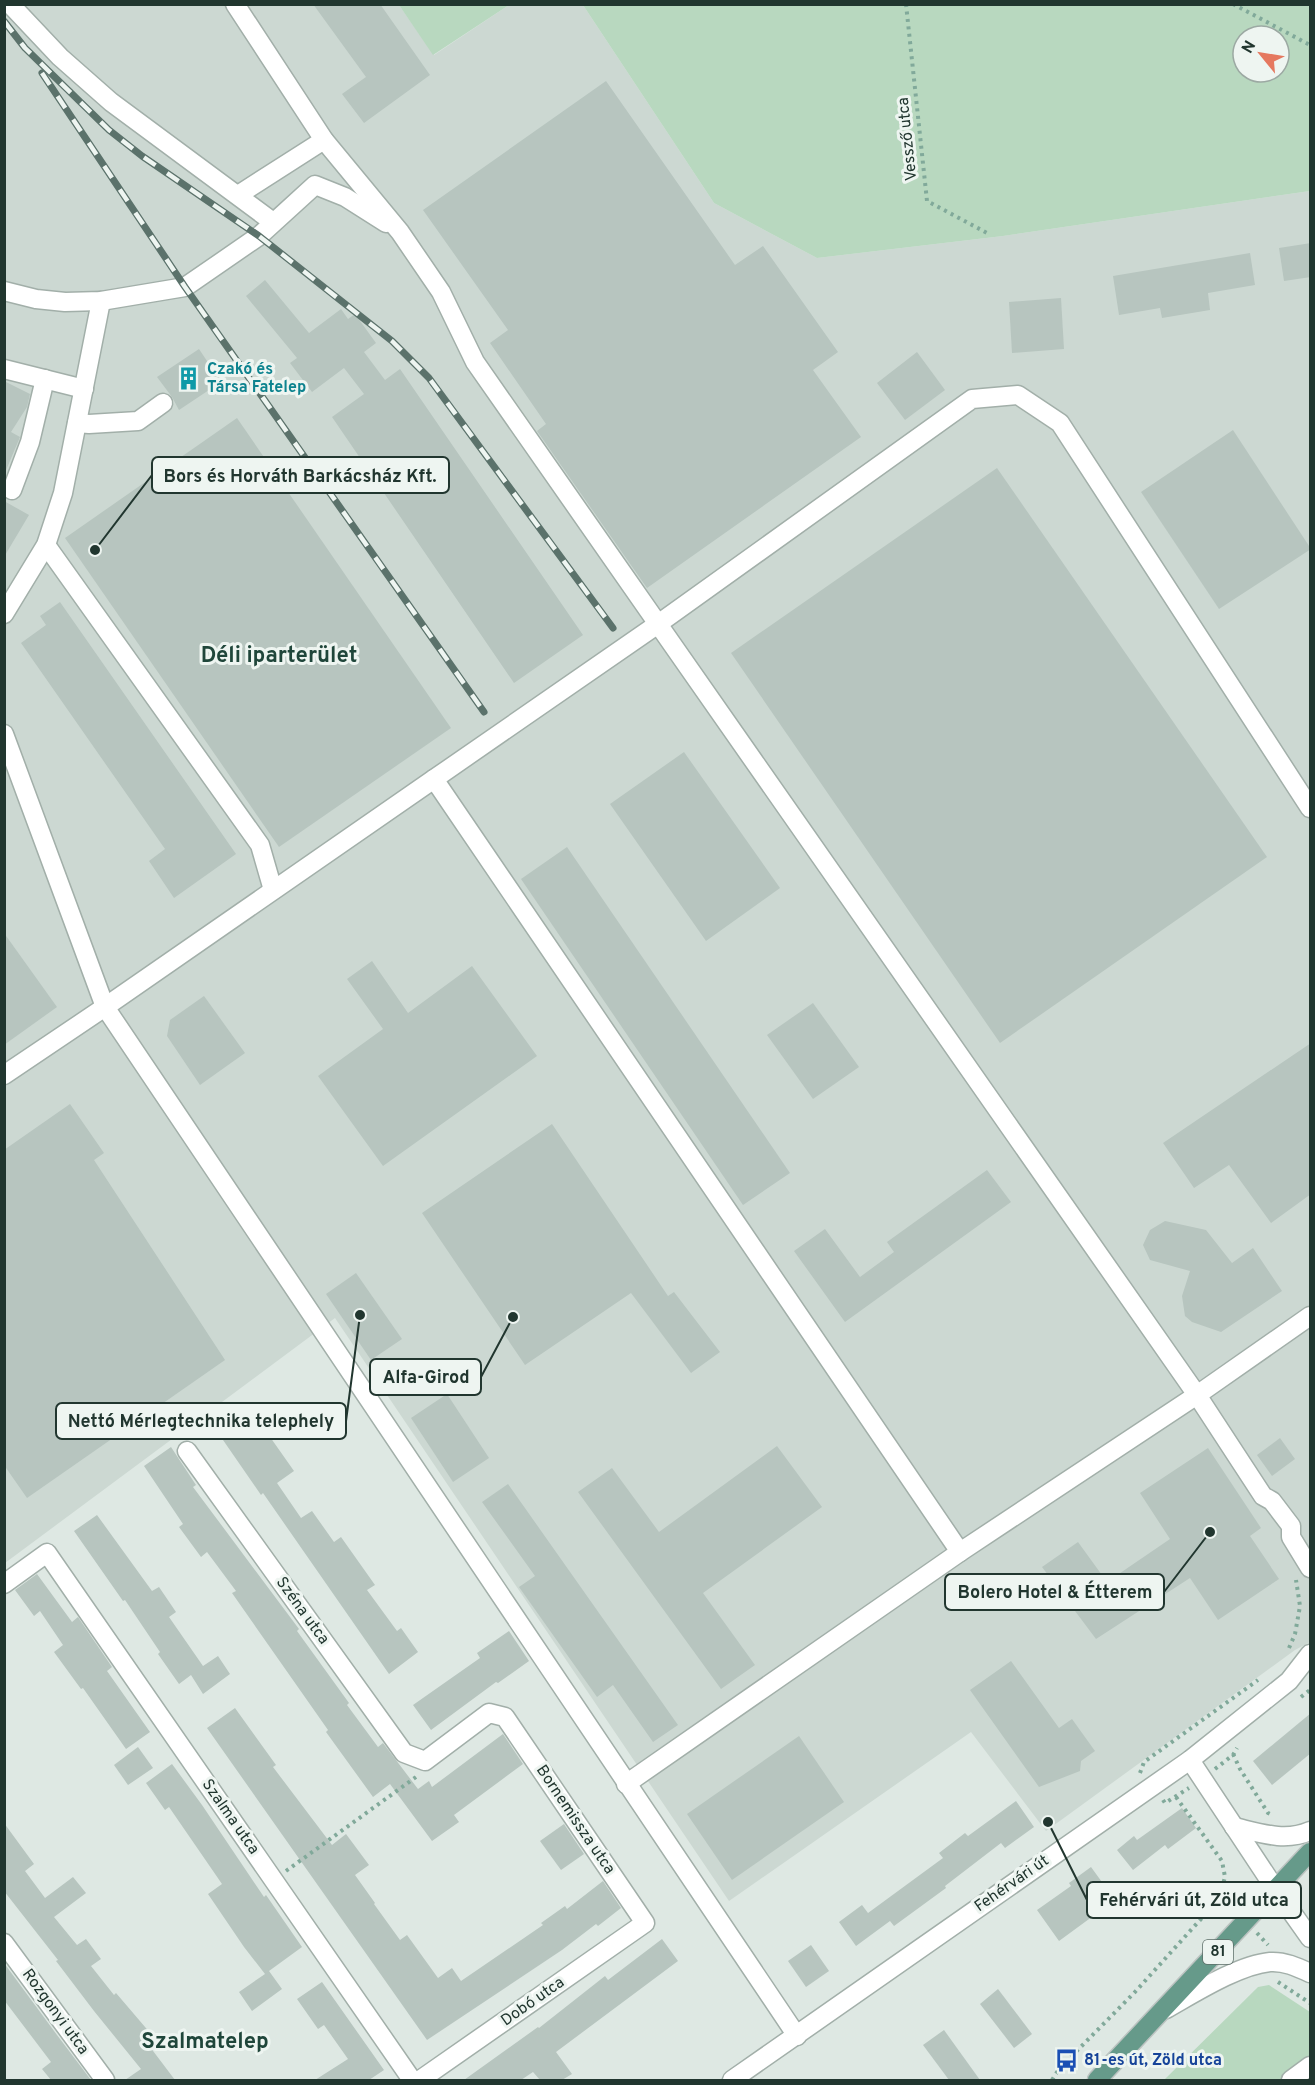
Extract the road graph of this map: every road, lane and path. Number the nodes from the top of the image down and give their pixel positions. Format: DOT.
graph roads {
  1 [pos="10,4"];
  2 [pos="236,4"];
  3 [pos="906,4"];
  4 [pos="1233,4"];
  5 [pos="1311,45"];
  6 [pos="324,140"];
  7 [pos="238,195"];
  8 [pos="273,222"];
  9 [pos="400,232"];
  10 [pos="989,234"];
  11 [pos="4,291"];
  12 [pos="101,301"];
  13 [pos="4,369"];
  14 [pos="45,380"];
  15 [pos="84,389"];
  16 [pos="164,403"];
  17 [pos="77,423"];
  18 [pos="12,490"];
  19 [pos="46,544"];
  20 [pos="4,614"];
  21 [pos="658,624"];
  22 [pos="4,734"];
  23 [pos="434,779"];
  24 [pos="1311,808"];
  25 [pos="273,890"];
  26 [pos="105,1007"];
  27 [pos="4,1075"];
  28 [pos="1311,1316"];
  29 [pos="1197,1395"];
  30 [pos="188,1451"];
  31 [pos="960,1552"];
  32 [pos="1310,1568"];
  33 [pos="4,1584"];
  34 [pos="1288,1651"];
  35 [pos="1311,1654"];
  36 [pos="1259,1678"];
  37 [pos="1230,1749"];
  38 [pos="1190,1760"];
  39 [pos="425,1761"];
  40 [pos="1144,1762"];
  41 [pos="626,1784"];
  42 [pos="1234,1827"];
  43 [pos="1305,1833"];
  44 [pos="1311,1852"];
  45 [pos="273,1880"];
  46 [pos="1276,1890"];
  47 [pos="1219,1899"];
  48 [pos="645,1923"];
  49 [pos="1311,1938"];
  50 [pos="4,1943"];
  51 [pos="1311,1973"];
  52 [pos="1160,2013"];
  53 [pos="797,2036"];
  54 [pos="1311,2066"];
  55 [pos="105,2080"];
  56 [pos="412,2080"];
  57 [pos="420,2080"];
  58 [pos="732,2080"];
  59 [pos="1052,2080"];
  60 [pos="1097,2080"];
  61 [pos="1291,2080"];
  1 -- 7 [label="street"];
  2 -- 6 [label="street"];
  3 -- 10 [label="path, Vessző utca"];
  4 -- 5 [label="path"];
  6 -- 7 [label="street"];
  6 -- 9 [label="street"];
  7 -- 8 [label="street"];
  8 -- 9 [label="street"];
  8 -- 12 [label="street"];
  9 -- 21 [label="street"];
  11 -- 12 [label="street"];
  12 -- 15 [label="street"];
  13 -- 14 [label="street"];
  14 -- 15 [label="street"];
  14 -- 18 [label="street"];
  15 -- 17 [label="street"];
  16 -- 17 [label="street"];
  17 -- 19 [label="street"];
  19 -- 20 [label="street"];
  19 -- 25 [label="street"];
  21 -- 23 [label="street"];
  21 -- 24 [label="street"];
  21 -- 29 [label="street"];
  22 -- 26 [label="street"];
  23 -- 25 [label="street"];
  23 -- 31 [label="street"];
  25 -- 26 [label="street"];
  26 -- 27 [label="street"];
  26 -- 41 [label="street"];
  28 -- 29 [label="street"];
  29 -- 31 [label="street"];
  29 -- 32 [label="street"];
  30 -- 39 [label="street, Széna utca"];
  31 -- 41 [label="street"];
  32 -- 34 [label="path"];
  33 -- 45 [label="street, Szalma utca"];
  35 -- 38 [label="street, Fehérvári út"];
  36 -- 40 [label="path"];
  37 -- 43 [label="path"];
  38 -- 42 [label="street"];
  38 -- 53 [label="street, Fehérvári út"];
  39 -- 45 [label="path"];
  39 -- 48 [label="street, Bornemissza utca"];
  41 -- 53 [label="street"];
  42 -- 43 [label="street"];
  42 -- 46 [label="street"];
  44 -- 46 [label="main road, 81"];
  45 -- 56 [label="street, Szalma utca"];
  46 -- 49 [label="street"];
  46 -- 52 [label="main road, 81"];
  47 -- 59 [label="path"];
  48 -- 57 [label="street, Dobó utca"];
  50 -- 55 [label="street, Rozgonyi utca"];
  51 -- 52 [label="street"];
  52 -- 60 [label="main road, 81"];
  53 -- 58 [label="street, Fehérvári út"];
  54 -- 61 [label="street"];
}
